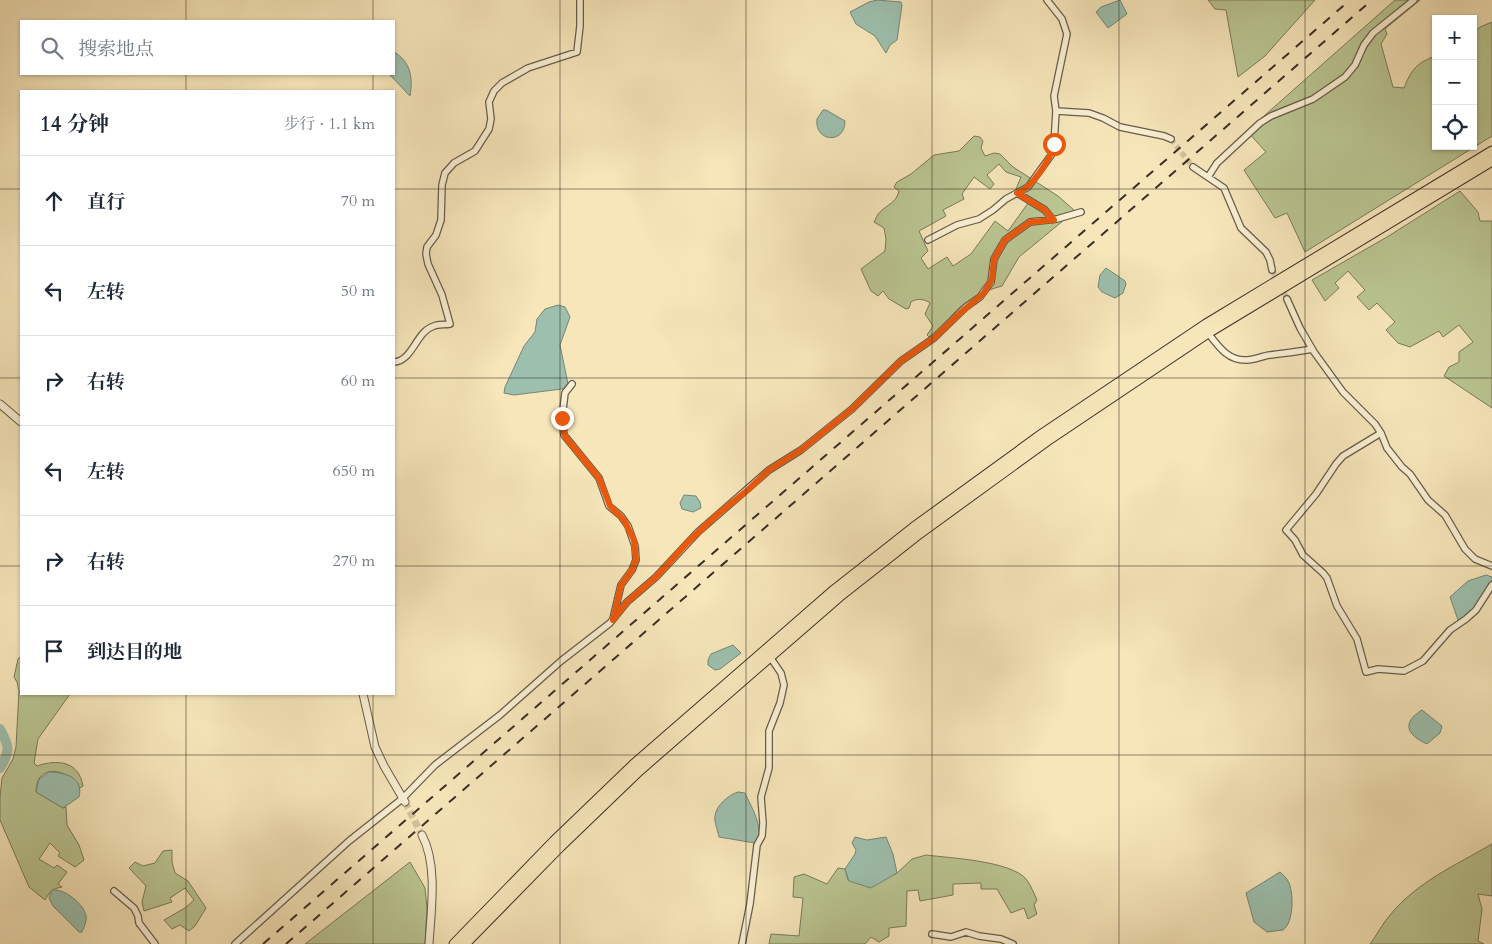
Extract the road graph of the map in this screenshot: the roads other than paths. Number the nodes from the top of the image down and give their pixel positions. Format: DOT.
graph roads {
  1 [pos="580,0"];
  2 [pos="1047,0"];
  3 [pos="1414,0"];
  4 [pos="1056,111"];
  5 [pos="1171,139"];
  6 [pos="1492,151"];
  7 [pos="1492,161"];
  8 [pos="1193,167"];
  9 [pos="1208,177"];
  10 [pos="1017,193"];
  11 [pos="1081,212"];
  12 [pos="1054,220"];
  13 [pos="928,240"];
  14 [pos="1272,270"];
  15 [pos="1287,299"];
  16 [pos="1208,333"];
  17 [pos="1312,349"];
  18 [pos="395,362"];
  19 [pos="572,384"];
  20 [pos="0,404"];
  21 [pos="20,421"];
  22 [pos="1382,433"];
  23 [pos="1492,566"];
  24 [pos="1492,585"];
  25 [pos="613,620"];
  26 [pos="770,657"];
  27 [pos="363,695"];
  28 [pos="403,800"];
  29 [pos="422,835"];
  30 [pos="114,891"];
  31 [pos="932,934"];
  32 [pos="155,944"];
  33 [pos="235,944"];
  34 [pos="429,944"];
  35 [pos="454,944"];
  36 [pos="465,944"];
  37 [pos="742,944"];
  38 [pos="1013,944"];
  1 -- 18 [label="street"];
  2 -- 4 [label="street"];
  3 -- 9 [label="street"];
  4 -- 5 [label="street"];
  4 -- 10 [label="street"];
  6 -- 35 [label="main road"];
  7 -- 16 [label="main road"];
  8 -- 9 [label="street"];
  9 -- 14 [label="street"];
  10 -- 12 [label="street"];
  10 -- 13 [label="street"];
  11 -- 12 [label="street"];
  12 -- 25 [label="street"];
  15 -- 17 [label="street"];
  16 -- 17 [label="street"];
  16 -- 26 [label="main road"];
  17 -- 22 [label="street"];
  19 -- 25 [label="street"];
  20 -- 21 [label="street"];
  22 -- 23 [label="street"];
  22 -- 24 [label="street"];
  25 -- 28 [label="street"];
  26 -- 36 [label="main road"];
  26 -- 37 [label="street"];
  27 -- 28 [label="street"];
  28 -- 33 [label="street"];
  29 -- 34 [label="street"];
  30 -- 32 [label="street"];
  31 -- 38 [label="street"];
}
